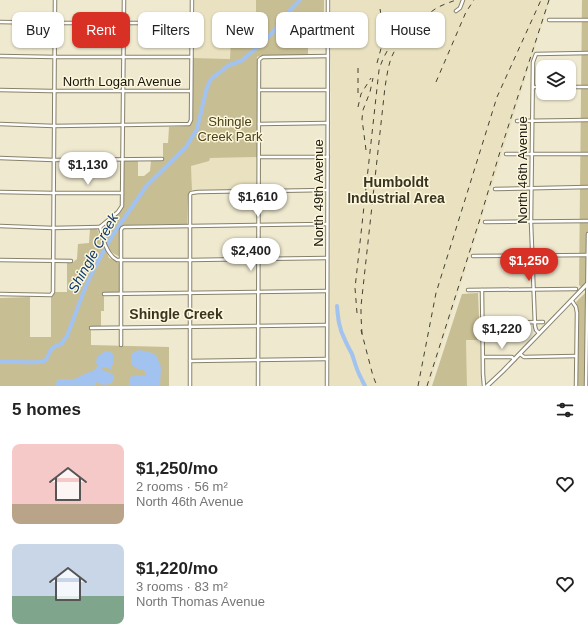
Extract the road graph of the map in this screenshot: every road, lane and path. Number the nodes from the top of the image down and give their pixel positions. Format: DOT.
graph roads {
  1 [pos="55,0"];
  2 [pos="124,0"];
  3 [pos="192,0"];
  4 [pos="328,0"];
  5 [pos="463,0"];
  6 [pos="456,11"];
  7 [pos="55,12"];
  8 [pos="124,12"];
  9 [pos="192,12"];
  10 [pos="328,12"];
  11 [pos="549,20"];
  12 [pos="588,20"];
  13 [pos="0,22"];
  14 [pos="12,22"];
  15 [pos="55,48"];
  16 [pos="123,48"];
  17 [pos="191,48"];
  18 [pos="328,48"];
  19 [pos="588,53"];
  20 [pos="0,56"];
  21 [pos="328,56"];
  22 [pos="55,57"];
  23 [pos="123,57"];
  24 [pos="191,57"];
  25 [pos="533,87"];
  26 [pos="576,87"];
  27 [pos="588,87"];
  28 [pos="0,90"];
  29 [pos="259,90"];
  30 [pos="328,90"];
  31 [pos="54,91"];
  32 [pos="123,91"];
  33 [pos="191,91"];
  34 [pos="588,120"];
  35 [pos="517,121"];
  36 [pos="533,121"];
  37 [pos="328,123"];
  38 [pos="0,124"];
  39 [pos="259,124"];
  40 [pos="122,125"];
  41 [pos="54,126"];
  42 [pos="506,154"];
  43 [pos="532,154"];
  44 [pos="588,154"];
  45 [pos="328,157"];
  46 [pos="0,158"];
  47 [pos="259,158"];
  48 [pos="122,159"];
  49 [pos="162,159"];
  50 [pos="54,160"];
  51 [pos="588,187"];
  52 [pos="532,188"];
  53 [pos="495,189"];
  54 [pos="328,190"];
  55 [pos="259,191"];
  56 [pos="0,192"];
  57 [pos="53,193"];
  58 [pos="122,193"];
  59 [pos="588,221"];
  60 [pos="485,222"];
  61 [pos="531,222"];
  62 [pos="327,224"];
  63 [pos="258,225"];
  64 [pos="0,226"];
  65 [pos="190,226"];
  66 [pos="100,227"];
  67 [pos="53,228"];
  68 [pos="588,234"];
  69 [pos="532,255"];
  70 [pos="588,255"];
  71 [pos="473,256"];
  72 [pos="258,258"];
  73 [pos="327,258"];
  74 [pos="0,260"];
  75 [pos="121,260"];
  76 [pos="190,260"];
  77 [pos="53,261"];
  78 [pos="71,261"];
  79 [pos="588,284"];
  80 [pos="533,289"];
  81 [pos="576,289"];
  82 [pos="468,290"];
  83 [pos="482,290"];
  84 [pos="327,291"];
  85 [pos="258,292"];
  86 [pos="190,293"];
  87 [pos="0,294"];
  88 [pos="104,294"];
  89 [pos="121,294"];
  90 [pos="572,301"];
  91 [pos="534,322"];
  92 [pos="543,322"];
  93 [pos="482,323"];
  94 [pos="327,325"];
  95 [pos="258,326"];
  96 [pos="190,327"];
  97 [pos="91,328"];
  98 [pos="121,328"];
  99 [pos="540,334"];
  100 [pos="121,345"];
  101 [pos="520,354"];
  102 [pos="576,356"];
  103 [pos="483,358"];
  104 [pos="327,359"];
  105 [pos="258,360"];
  106 [pos="514,360"];
  107 [pos="190,361"];
  108 [pos="190,386"];
  109 [pos="258,386"];
  110 [pos="327,386"];
  111 [pos="484,386"];
  112 [pos="489,386"];
  113 [pos="576,386"];
  114 [pos="586,386"];
  1 -- 7 [label="street"];
  2 -- 8 [label="street"];
  3 -- 9 [label="street"];
  4 -- 10 [label="street, North 49th Avenue"];
  5 -- 6 [label="street"];
  11 -- 12 [label="street"];
  13 -- 14 [label="street"];
  15 -- 22 [label="street"];
  16 -- 23 [label="street"];
  17 -- 24 [label="street"];
  18 -- 21 [label="street, North 49th Avenue"];
  19 -- 25 [label="street, North 46th Avenue"];
  20 -- 22 [label="street"];
  21 -- 29 [label="street"];
  21 -- 30 [label="street, North 49th Avenue"];
  22 -- 23 [label="street"];
  22 -- 31 [label="street"];
  23 -- 24 [label="street"];
  23 -- 32 [label="street"];
  24 -- 33 [label="street"];
  25 -- 36 [label="street, North 46th Avenue"];
  26 -- 27 [label="street"];
  28 -- 31 [label="street, North Logan Avenue"];
  29 -- 30 [label="street"];
  29 -- 39 [label="street"];
  30 -- 37 [label="street, North 49th Avenue"];
  31 -- 32 [label="street, North Logan Avenue"];
  31 -- 41 [label="street"];
  32 -- 33 [label="street, North Logan Avenue"];
  32 -- 40 [label="street"];
  33 -- 40 [label="street"];
  34 -- 36 [label="street"];
  35 -- 36 [label="street"];
  36 -- 43 [label="street, North 46th Avenue"];
  37 -- 39 [label="street"];
  37 -- 45 [label="street, North 49th Avenue"];
  38 -- 41 [label="street"];
  39 -- 47 [label="street"];
  40 -- 41 [label="street"];
  40 -- 48 [label="street"];
  41 -- 50 [label="street"];
  42 -- 43 [label="street"];
  43 -- 44 [label="street"];
  43 -- 52 [label="street, North 46th Avenue"];
  45 -- 47 [label="street"];
  45 -- 54 [label="street, North 49th Avenue"];
  46 -- 50 [label="street"];
  47 -- 55 [label="street"];
  48 -- 49 [label="street"];
  48 -- 50 [label="street"];
  48 -- 58 [label="street"];
  50 -- 57 [label="street"];
  51 -- 52 [label="street"];
  52 -- 53 [label="street"];
  52 -- 61 [label="street, North 46th Avenue"];
  54 -- 55 [label="street"];
  54 -- 62 [label="street, North 49th Avenue"];
  55 -- 63 [label="street"];
  55 -- 65 [label="street"];
  56 -- 57 [label="street"];
  57 -- 58 [label="street"];
  57 -- 67 [label="street"];
  58 -- 66 [label="street"];
  59 -- 61 [label="street"];
  60 -- 61 [label="street"];
  61 -- 69 [label="street, North 46th Avenue"];
  62 -- 63 [label="street"];
  62 -- 73 [label="street, North 49th Avenue"];
  63 -- 65 [label="street"];
  63 -- 72 [label="street"];
  64 -- 67 [label="street"];
  65 -- 75 [label="street"];
  65 -- 76 [label="street"];
  66 -- 67 [label="street"];
  66 -- 75 [label="street"];
  67 -- 77 [label="street"];
  68 -- 70 [label="street"];
  69 -- 70 [label="street"];
  69 -- 71 [label="street"];
  69 -- 80 [label="street, North 46th Avenue"];
  70 -- 79 [label="street"];
  72 -- 73 [label="street"];
  72 -- 76 [label="street"];
  72 -- 85 [label="street"];
  73 -- 84 [label="street, North 49th Avenue"];
  74 -- 77 [label="street"];
  75 -- 76 [label="street"];
  75 -- 89 [label="street"];
  76 -- 86 [label="street"];
  77 -- 78 [label="street"];
  77 -- 87 [label="street"];
  79 -- 90 [label="main road"];
  79 -- 114 [label="street"];
  80 -- 81 [label="street"];
  80 -- 83 [label="street"];
  80 -- 91 [label="street, North 46th Avenue"];
  82 -- 83 [label="street"];
  83 -- 93 [label="street"];
  84 -- 85 [label="street"];
  84 -- 94 [label="street, North 49th Avenue"];
  85 -- 86 [label="street"];
  85 -- 95 [label="street"];
  86 -- 89 [label="street"];
  86 -- 96 [label="street"];
  88 -- 89 [label="street"];
  89 -- 98 [label="street"];
  90 -- 99 [label="main road"];
  90 -- 102 [label="street"];
  91 -- 92 [label="street"];
  91 -- 93 [label="street"];
  91 -- 99 [label="street, North 46th Avenue"];
  93 -- 103 [label="street"];
  94 -- 95 [label="street"];
  94 -- 104 [label="street, North 49th Avenue"];
  95 -- 96 [label="street"];
  95 -- 105 [label="street"];
  96 -- 98 [label="street"];
  96 -- 107 [label="street"];
  97 -- 98 [label="street"];
  98 -- 100 [label="street"];
  99 -- 101 [label="main road"];
  101 -- 102 [label="street"];
  101 -- 106 [label="main road"];
  102 -- 113 [label="street"];
  103 -- 106 [label="street"];
  103 -- 111 [label="street"];
  104 -- 105 [label="street"];
  104 -- 110 [label="street, North 49th Avenue"];
  105 -- 107 [label="street"];
  105 -- 109 [label="street"];
  106 -- 112 [label="main road"];
  107 -- 108 [label="street"];
}
